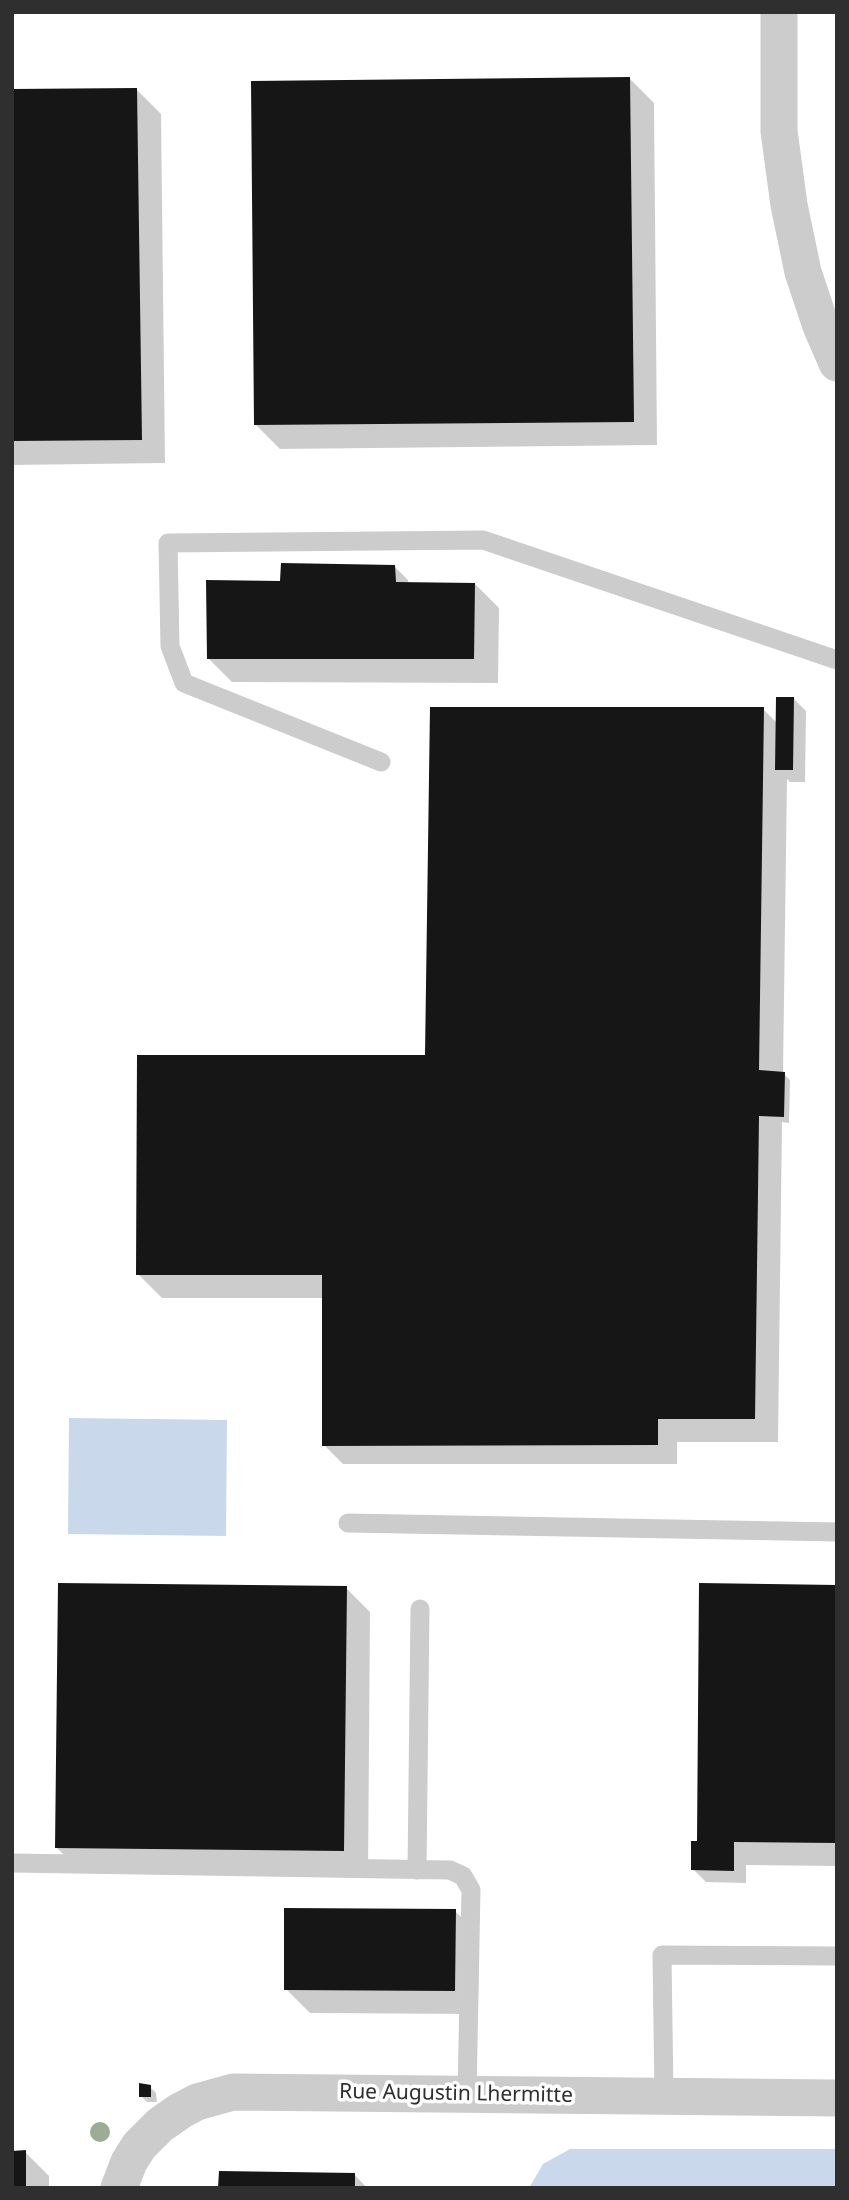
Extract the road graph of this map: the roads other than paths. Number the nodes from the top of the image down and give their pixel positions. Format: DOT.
graph roads {
  1 [pos="779,12"];
  2 [pos="837,363"];
  3 [pos="837,660"];
  4 [pos="381,762"];
  5 [pos="348,1523"];
  6 [pos="837,1532"];
  7 [pos="419,1609"];
  8 [pos="12,1863"];
  9 [pos="417,1870"];
  10 [pos="837,1956"];
  11 [pos="467,2094"];
  12 [pos="664,2096"];
  13 [pos="837,2098"];
  14 [pos="119,2188"];
  1 -- 2 [label="street"];
  3 -- 4 [label="lane"];
  5 -- 6 [label="lane"];
  7 -- 9 [label="lane"];
  8 -- 9 [label="lane"];
  9 -- 11 [label="lane"];
  10 -- 12 [label="lane"];
  11 -- 12 [label="street, Rue Augustin Lhermitte"];
  11 -- 14 [label="street, Rue Augustin Lhermitte"];
  12 -- 13 [label="street, Rue Augustin Lhermitte"];
}
